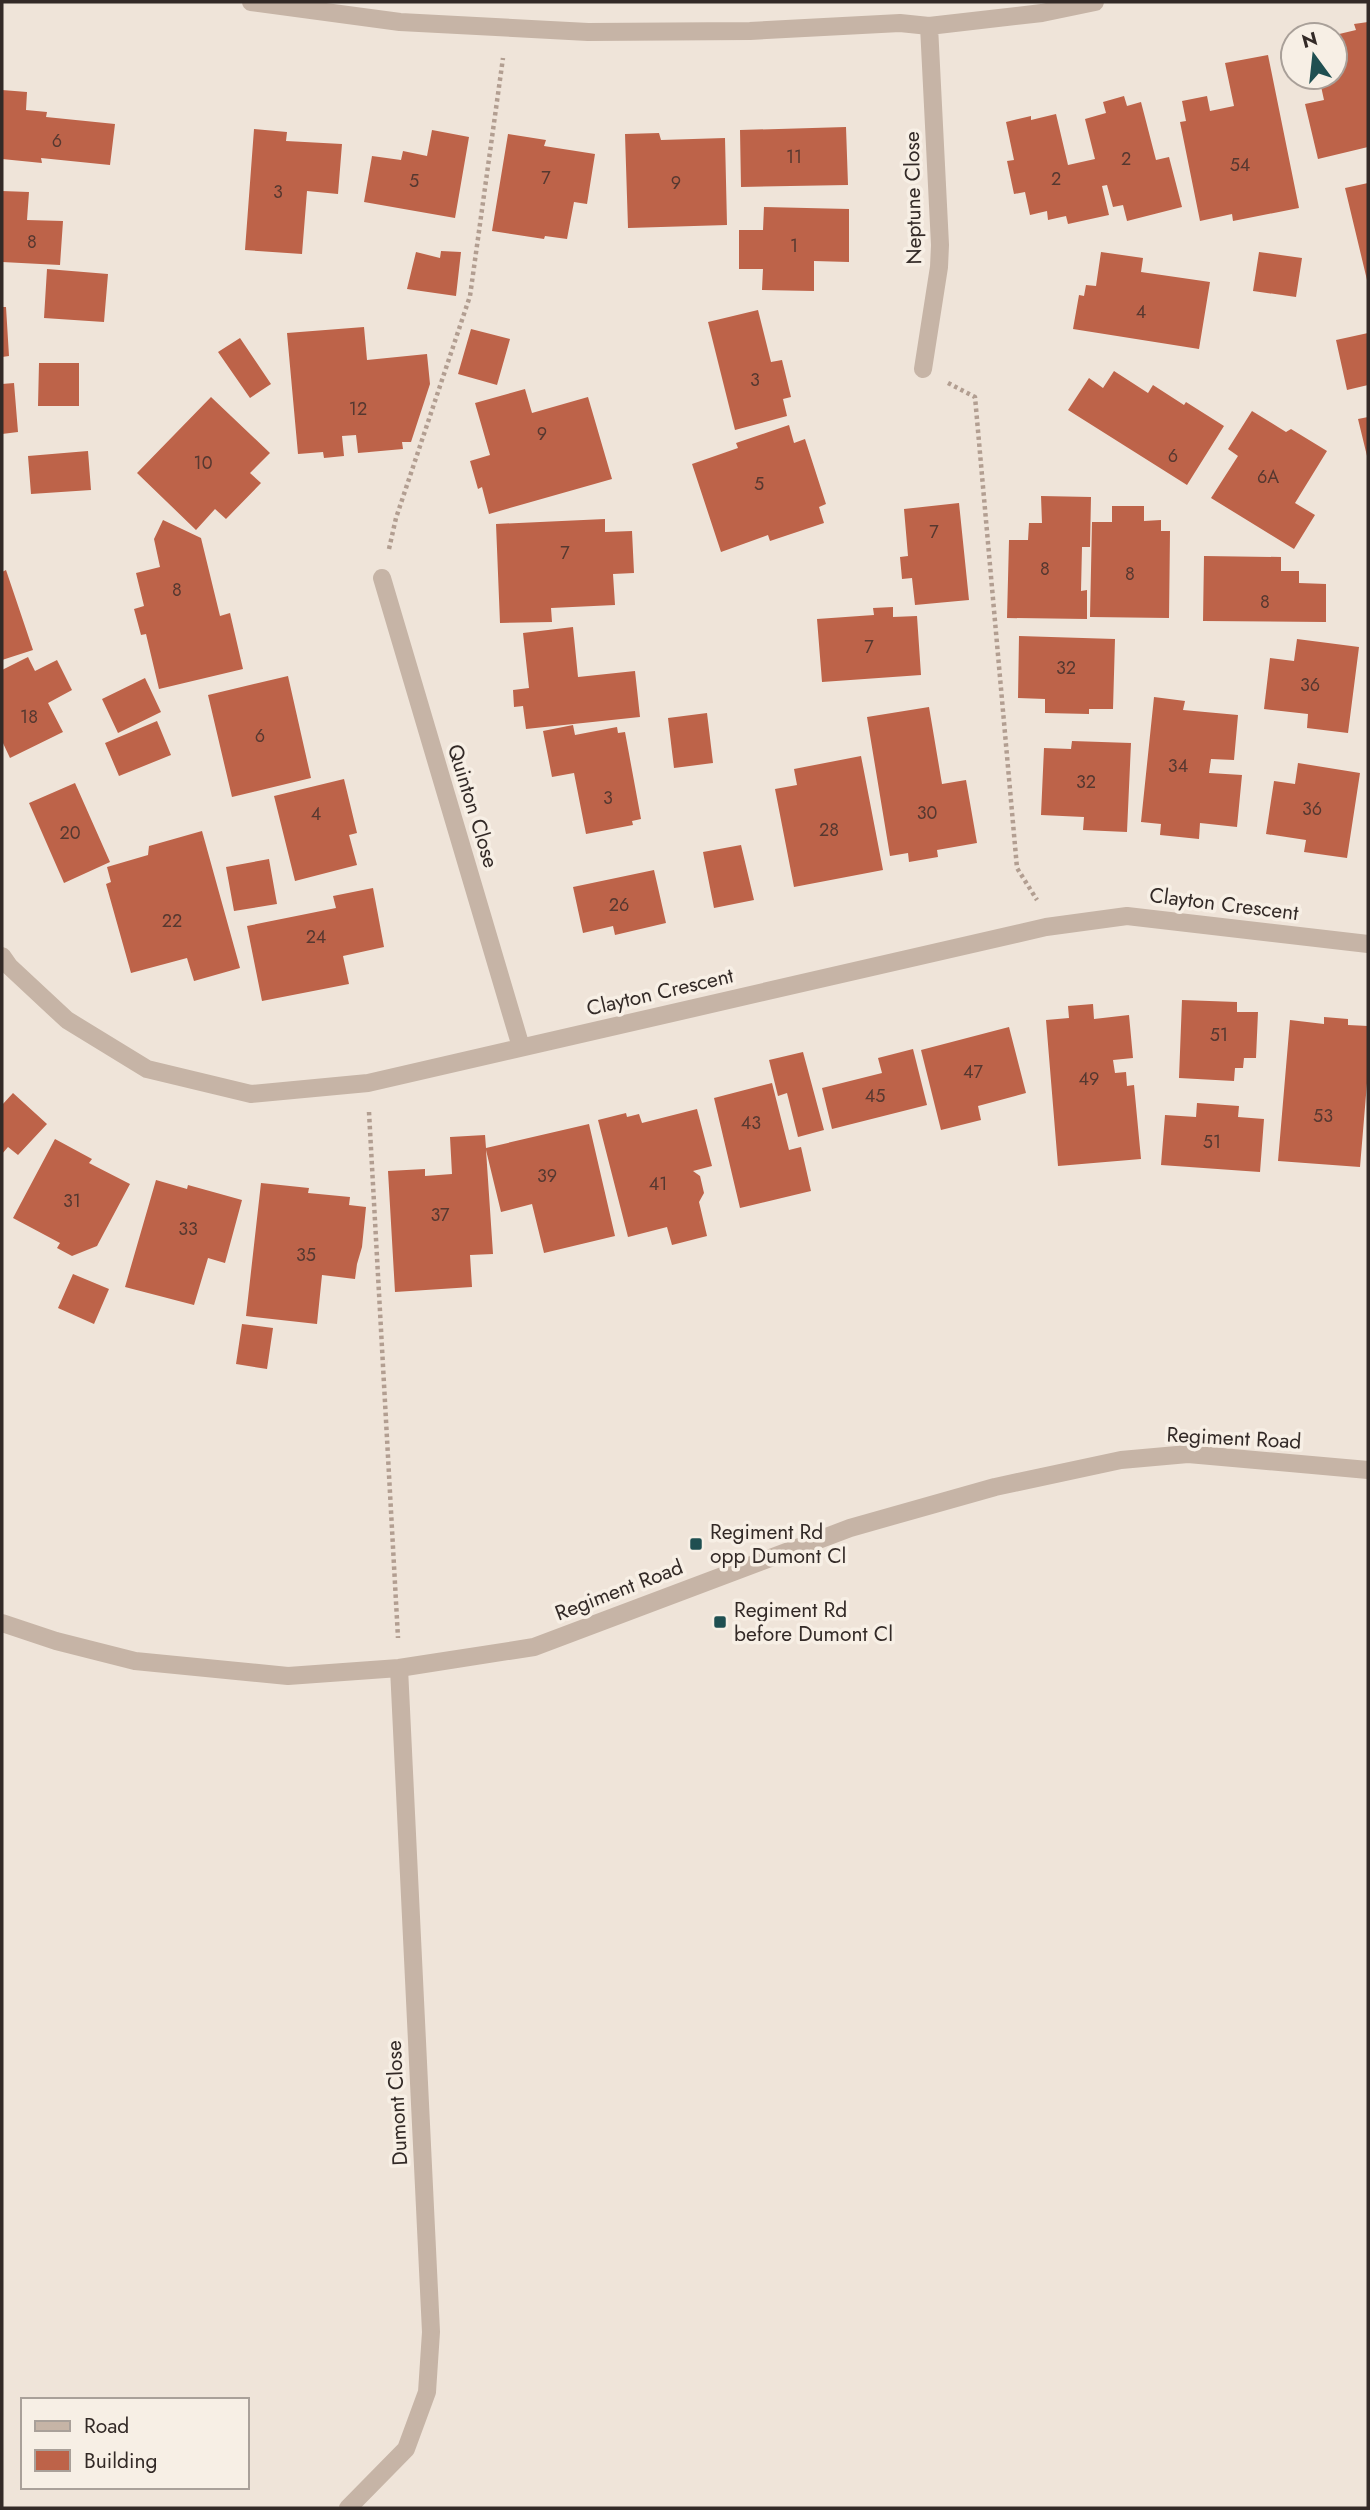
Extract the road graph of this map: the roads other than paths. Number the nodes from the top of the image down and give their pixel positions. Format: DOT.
graph roads {
  1 [pos="251,2"];
  2 [pos="1095,2"];
  3 [pos="929,26"];
  4 [pos="923,369"];
  5 [pos="382,578"];
  6 [pos="1368,944"];
  7 [pos="2,956"];
  8 [pos="522,1047"];
  9 [pos="1368,1470"];
  10 [pos="2,1623"];
  11 [pos="399,1668"];
  12 [pos="348,2508"];
  1 -- 3 [label="street"];
  2 -- 3 [label="street"];
  3 -- 4 [label="street, Neptune Close"];
  5 -- 8 [label="street, Quinton Close"];
  6 -- 8 [label="street, Clayton Crescent"];
  7 -- 8 [label="street, Clayton Crescent"];
  9 -- 11 [label="street, Regiment Road"];
  10 -- 11 [label="street, Regiment Road"];
  11 -- 12 [label="street, Dumont Close"];
}
